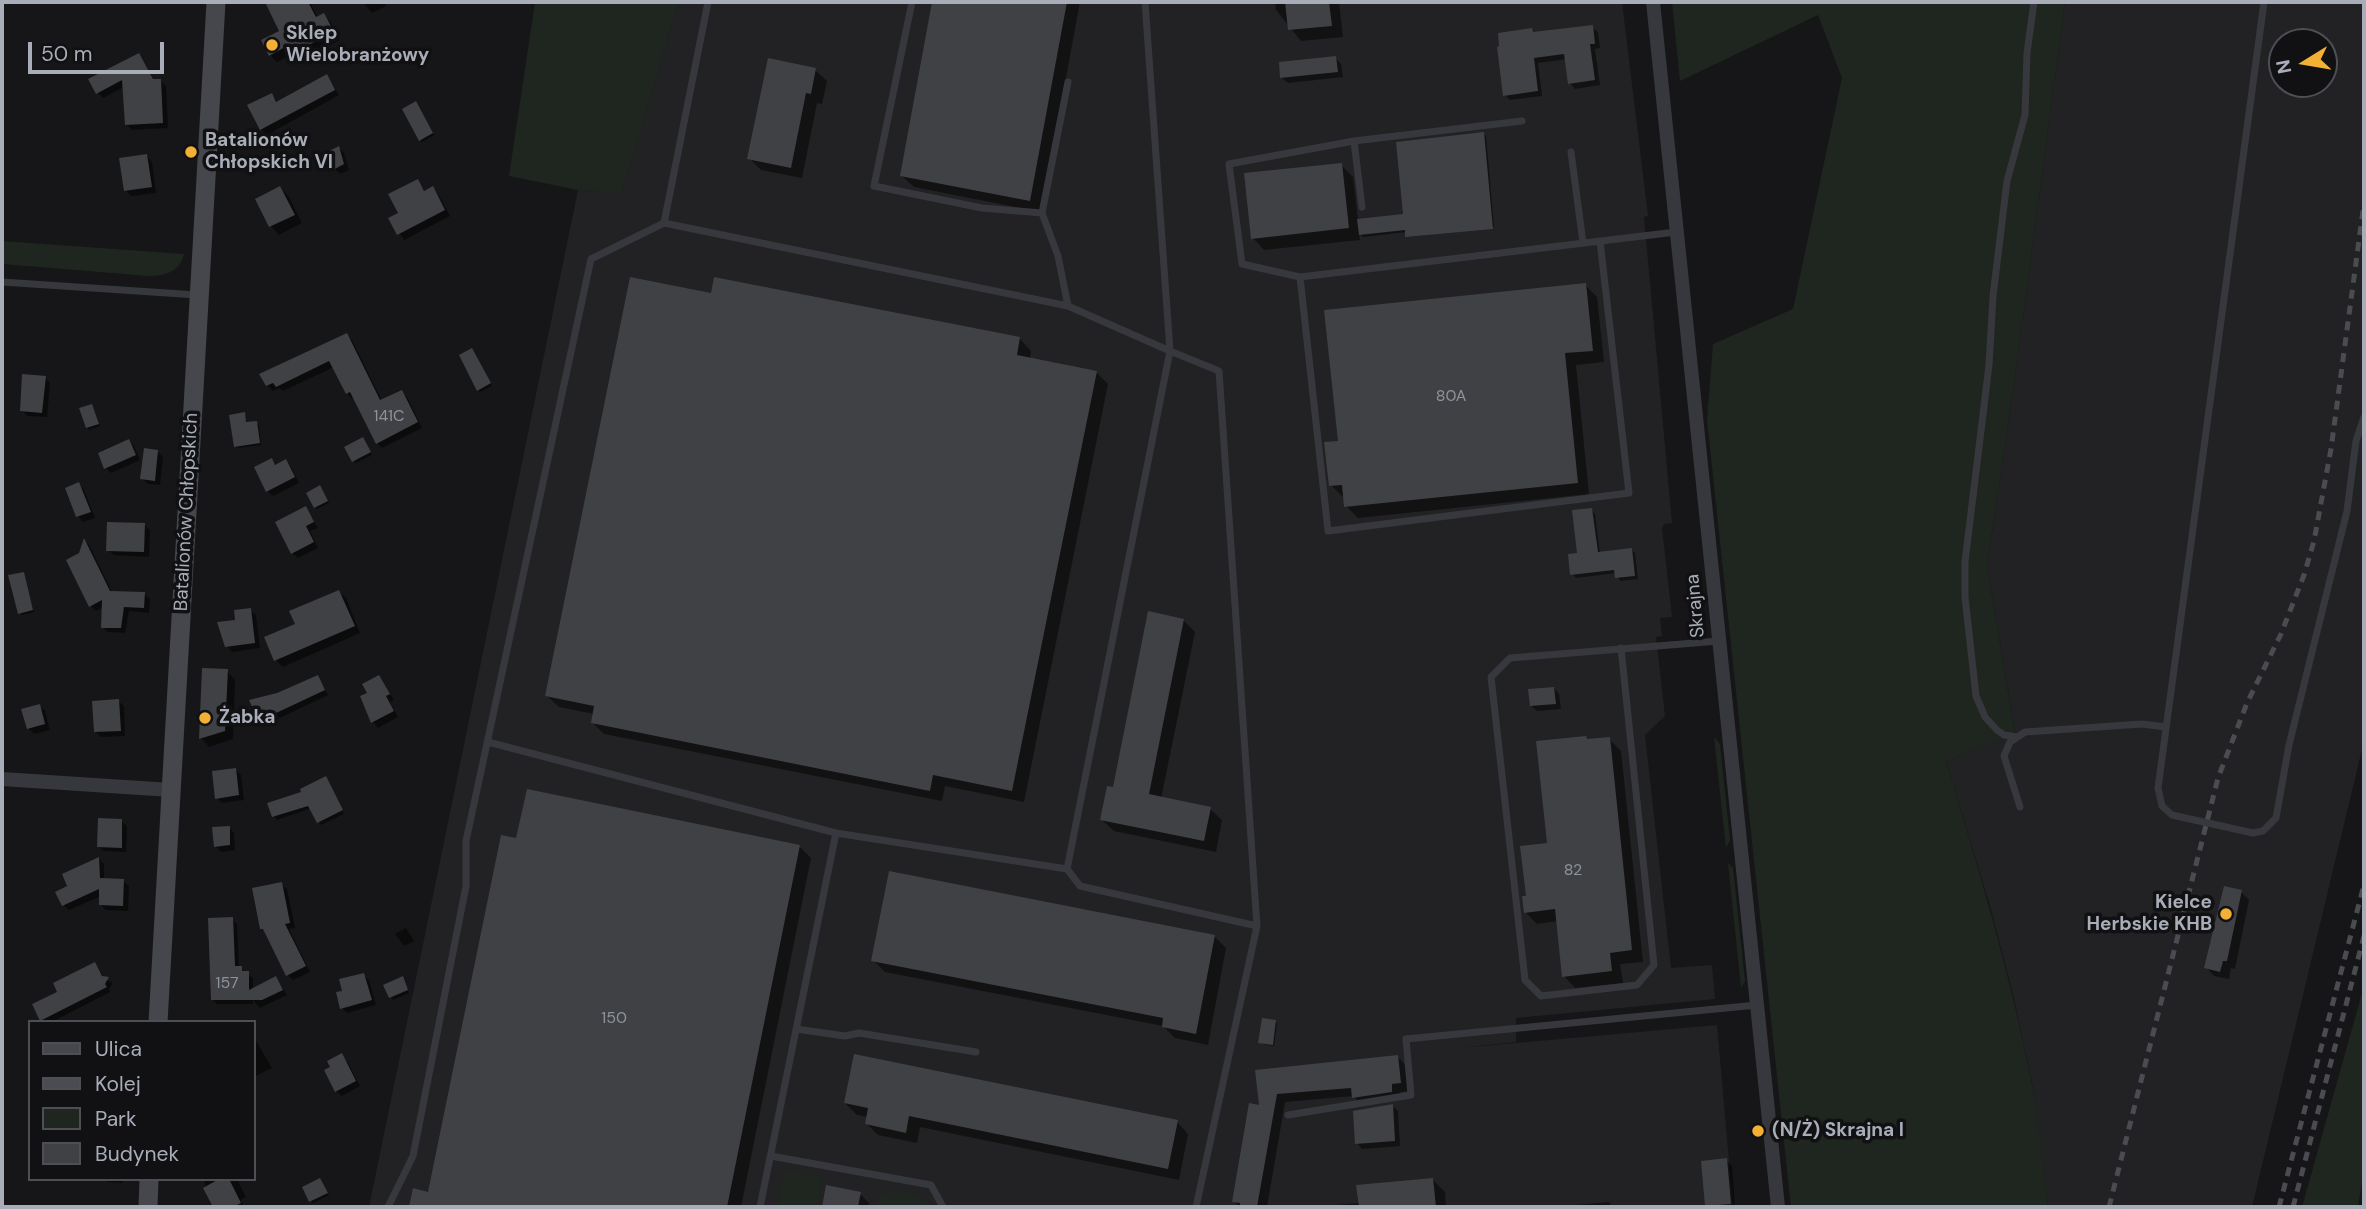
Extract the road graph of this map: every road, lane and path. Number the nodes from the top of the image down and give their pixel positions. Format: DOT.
graph roads {
  1 [pos="216,2"];
  2 [pos="708,2"];
  3 [pos="912,2"];
  4 [pos="1144,2"];
  5 [pos="1653,2"];
  6 [pos="2034,2"];
  7 [pos="2264,2"];
  8 [pos="1068,82"];
  9 [pos="1522,121"];
  10 [pos="1354,141"];
  11 [pos="1571,152"];
  12 [pos="1362,207"];
  13 [pos="1042,214"];
  14 [pos="664,223"];
  15 [pos="1676,232"];
  16 [pos="1600,241"];
  17 [pos="1583,243"];
  18 [pos="1300,277"];
  19 [pos="2,282"];
  20 [pos="199,295"];
  21 [pos="1068,306"];
  22 [pos="1170,351"];
  23 [pos="2364,417"];
  24 [pos="1719,641"];
  25 [pos="1620,648"];
  26 [pos="2165,727"];
  27 [pos="2017,737"];
  28 [pos="488,742"];
  29 [pos="2,779"];
  30 [pos="171,790"];
  31 [pos="2020,807"];
  32 [pos="836,833"];
  33 [pos="1067,869"];
  34 [pos="1257,926"];
  35 [pos="1757,1005"];
  36 [pos="158,1020"];
  37 [pos="796,1030"];
  38 [pos="976,1052"];
  39 [pos="1288,1115"];
  40 [pos="771,1156"];
  41 [pos="149,1181"];
  42 [pos="148,1207"];
  43 [pos="388,1207"];
  44 [pos="760,1207"];
  45 [pos="943,1207"];
  46 [pos="1196,1207"];
  47 [pos="1778,1207"];
  1 -- 20 [label="street, Batalionów Chłopskich"];
  2 -- 14 [label="lane"];
  3 -- 13 [label="lane"];
  4 -- 22 [label="lane"];
  5 -- 15 [label="street, Skrajna"];
  6 -- 27 [label="lane"];
  7 -- 26 [label="lane"];
  8 -- 13 [label="lane"];
  9 -- 10 [label="lane"];
  10 -- 12 [label="lane"];
  10 -- 18 [label="lane"];
  11 -- 17 [label="lane"];
  13 -- 21 [label="lane"];
  14 -- 21 [label="lane"];
  14 -- 28 [label="lane"];
  15 -- 16 [label="lane"];
  15 -- 24 [label="street, Skrajna"];
  16 -- 17 [label="lane"];
  16 -- 18 [label="lane"];
  17 -- 18 [label="lane"];
  19 -- 20 [label="lane"];
  20 -- 30 [label="street, Batalionów Chłopskich"];
  21 -- 22 [label="lane"];
  22 -- 33 [label="lane"];
  22 -- 34 [label="lane"];
  23 -- 26 [label="lane"];
  24 -- 25 [label="lane"];
  24 -- 35 [label="street, Skrajna"];
  25 -- 25 [label="lane"];
  26 -- 27 [label="lane"];
  27 -- 31 [label="lane"];
  28 -- 32 [label="lane"];
  28 -- 43 [label="lane"];
  29 -- 30 [label="street"];
  30 -- 36 [label="street, Batalionów Chłopskich"];
  32 -- 33 [label="lane"];
  32 -- 37 [label="lane"];
  33 -- 34 [label="lane"];
  34 -- 46 [label="lane"];
  35 -- 39 [label="lane"];
  35 -- 47 [label="street, Skrajna"];
  37 -- 38 [label="lane"];
  37 -- 40 [label="lane"];
  40 -- 44 [label="lane"];
  40 -- 45 [label="lane"];
  41 -- 42 [label="street"];
}
